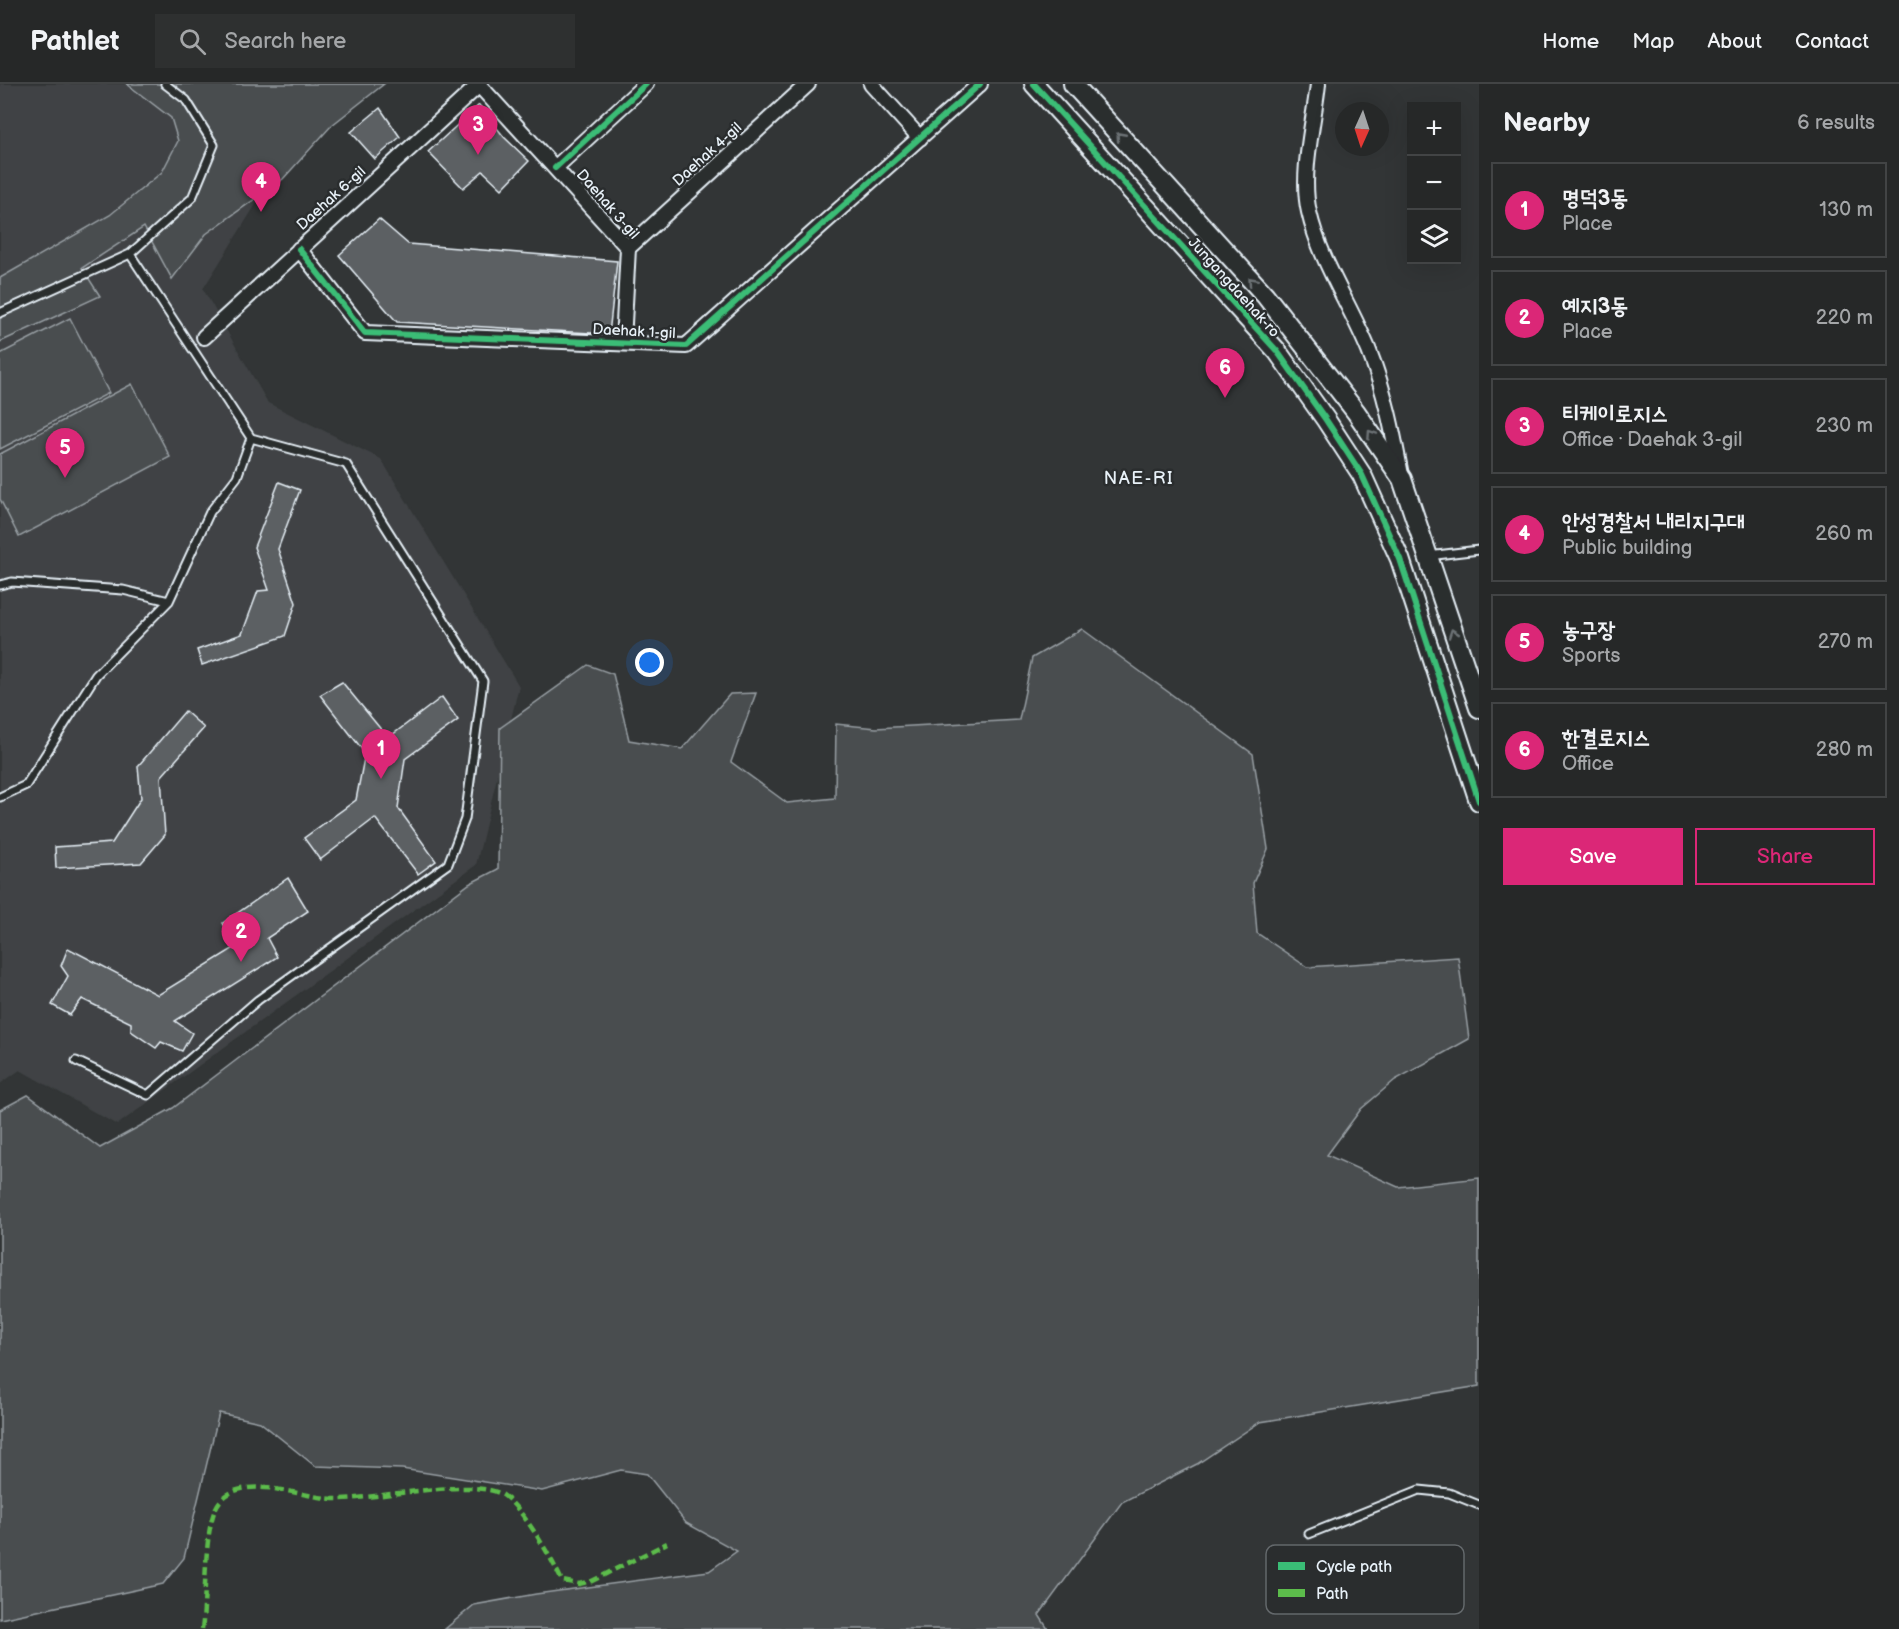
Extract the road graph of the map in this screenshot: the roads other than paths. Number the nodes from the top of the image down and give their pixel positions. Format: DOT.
graph roads {
  1 [pos="165,84"];
  2 [pos="479,84"];
  3 [pos="646,84"];
  4 [pos="808,84"];
  5 [pos="871,84"];
  6 [pos="980,84"];
  7 [pos="1034,84"];
  8 [pos="1073,84"];
  9 [pos="1318,84"];
  10 [pos="920,138"];
  11 [pos="555,168"];
  12 [pos="628,248"];
  13 [pos="299,249"];
  14 [pos="130,254"];
  15 [pos="0,313"];
  16 [pos="204,337"];
  17 [pos="624,342"];
  18 [pos="251,438"];
  19 [pos="1402,479"];
  20 [pos="1479,550"];
  21 [pos="1427,556"];
  22 [pos="0,585"];
  23 [pos="169,601"];
  24 [pos="1479,708"];
  25 [pos="0,797"];
  26 [pos="1479,801"];
  27 [pos="76,1061"];
  28 [pos="1479,1504"];
  29 [pos="1309,1534"];
  1 -- 14 [label="lane"];
  2 -- 11 [label="street, Daehak 3-gil"];
  2 -- 13 [label="street, Daehak 6-gil"];
  3 -- 11 [label="street"];
  4 -- 12 [label="street, Daehak 4-gil"];
  5 -- 10 [label="street"];
  6 -- 10 [label="street, Daehak 1-gil"];
  7 -- 26 [label="street, Jungangdaehak-ro"];
  19 -- 8 [label="street, Jungangdaehak-ro, one-way"];
  9 -- 19 [label="street"];
  10 -- 17 [label="street, Daehak 1-gil"];
  11 -- 12 [label="street, Daehak 3-gil"];
  12 -- 17 [label="street, Daehak 3-gil"];
  13 -- 16 [label="street, Daehak 6-gil"];
  13 -- 17 [label="street, Daehak 1-gil"];
  14 -- 15 [label="lane"];
  14 -- 18 [label="lane"];
  18 -- 23 [label="lane"];
  18 -- 27 [label="lane"];
  19 -- 21 [label="street, Jungangdaehak-ro"];
  20 -- 21 [label="lane"];
  24 -- 21 [label="street, Jungangdaehak-ro, one-way"];
  22 -- 23 [label="lane"];
  23 -- 25 [label="lane"];
  28 -- 29 [label="lane"];
}
